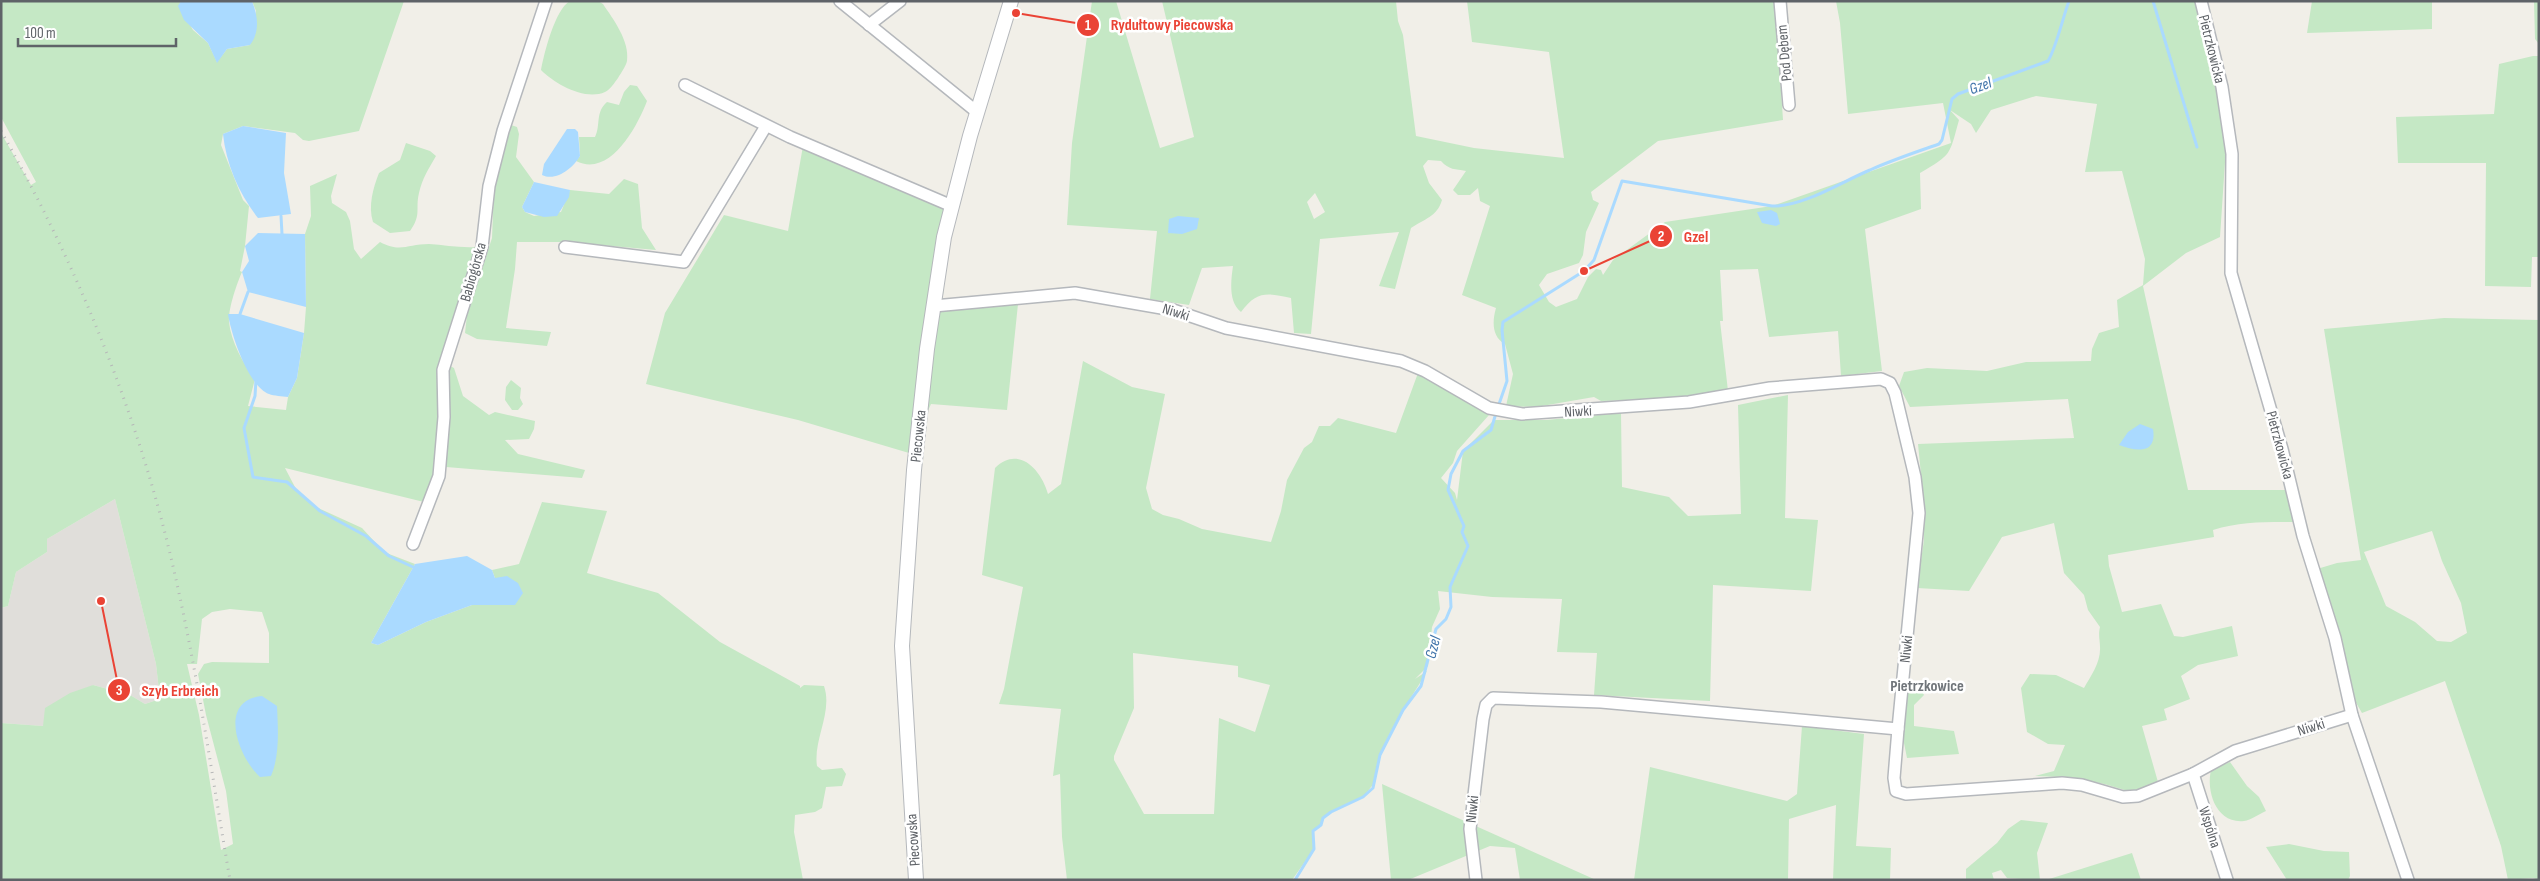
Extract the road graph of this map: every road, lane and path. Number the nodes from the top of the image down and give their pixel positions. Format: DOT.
graph roads {
  1 [pos="546,1"];
  2 [pos="840,1"];
  3 [pos="900,1"];
  4 [pos="1010,1"];
  5 [pos="1780,1"];
  6 [pos="2201,1"];
  7 [pos="869,25"];
  8 [pos="686,85"];
  9 [pos="1789,105"];
  10 [pos="977,112"];
  11 [pos="766,126"];
  12 [pos="952,206"];
  13 [pos="565,246"];
  14 [pos="934,306"];
  15 [pos="413,544"];
  16 [pos="2352,715"];
  17 [pos="1898,729"];
  18 [pos="2193,774"];
  19 [pos="916,880"];
  20 [pos="1476,880"];
  21 [pos="2227,880"];
  22 [pos="2408,880"];
  1 -- 15 [label="street, Babiogórska"];
  2 -- 7 [label="street"];
  3 -- 7 [label="street"];
  4 -- 10 [label="street, Piecowska"];
  5 -- 9 [label="street, Pod Dębem"];
  6 -- 16 [label="street, Pietrzkowicka"];
  7 -- 10 [label="street"];
  8 -- 11 [label="street"];
  10 -- 12 [label="street, Piecowska"];
  11 -- 12 [label="street"];
  11 -- 13 [label="street"];
  12 -- 14 [label="street, Piecowska"];
  14 -- 17 [label="street, Niwki"];
  14 -- 19 [label="street, Piecowska"];
  16 -- 18 [label="street, Niwki"];
  16 -- 22 [label="street, Pietrzkowicka"];
  17 -- 18 [label="street, Niwki"];
  17 -- 20 [label="street, Niwki"];
  18 -- 21 [label="street, Wspólna"];
}
